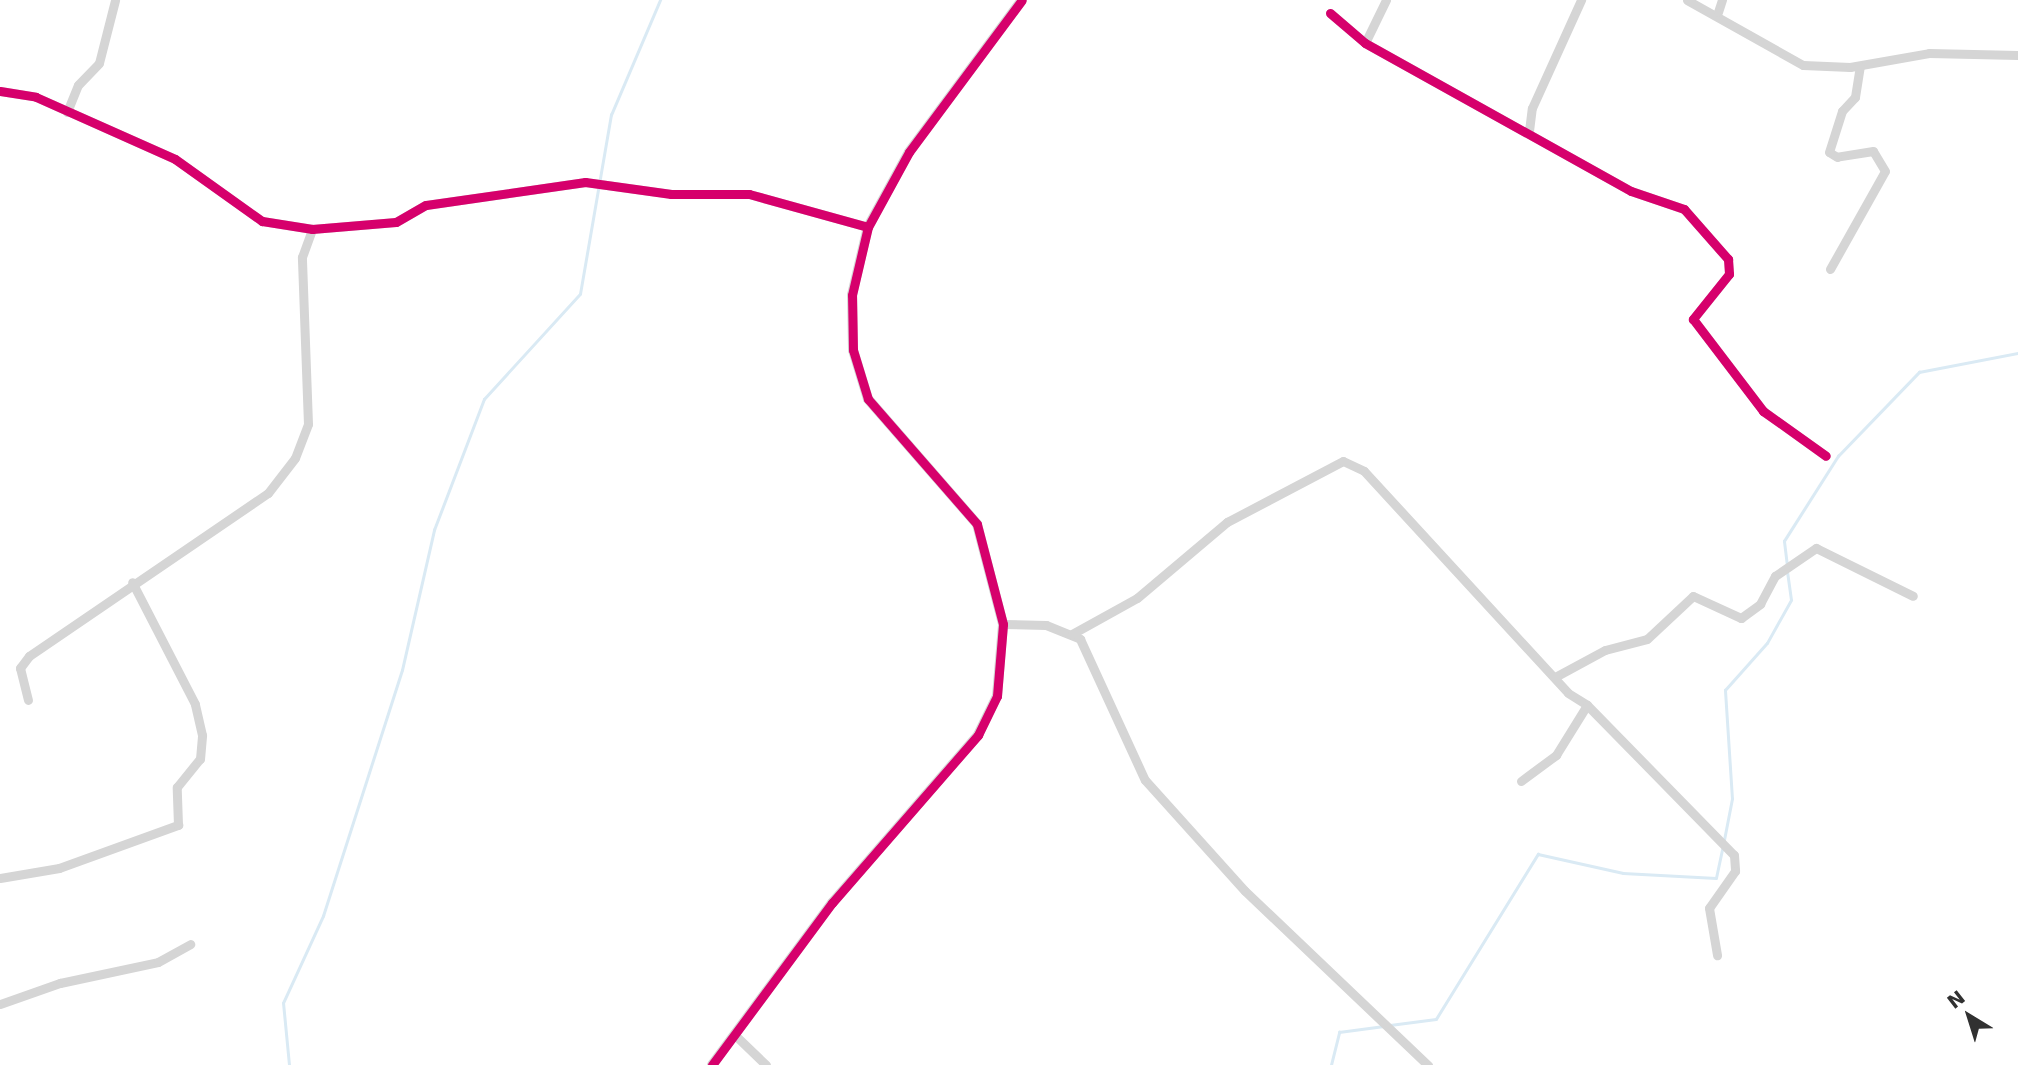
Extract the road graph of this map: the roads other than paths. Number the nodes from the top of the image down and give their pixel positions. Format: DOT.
graph roads {
  1 [pos="115,0"];
  2 [pos="1021,0"];
  3 [pos="1386,0"];
  4 [pos="1581,0"];
  5 [pos="1686,0"];
  6 [pos="1722,0"];
  7 [pos="1718,12"];
  8 [pos="1330,13"];
  9 [pos="1365,43"];
  10 [pos="2018,55"];
  11 [pos="1860,66"];
  12 [pos="0,91"];
  13 [pos="67,112"];
  14 [pos="1529,131"];
  15 [pos="868,228"];
  16 [pos="312,229"];
  17 [pos="1829,269"];
  18 [pos="1826,456"];
  19 [pos="132,582"];
  20 [pos="1913,596"];
  21 [pos="1003,624"];
  22 [pos="1072,634"];
  23 [pos="1555,677"];
  24 [pos="28,700"];
  25 [pos="1587,705"];
  26 [pos="1521,781"];
  27 [pos="0,878"];
  28 [pos="190,944"];
  29 [pos="1717,955"];
  30 [pos="0,1004"];
  31 [pos="738,1038"];
  32 [pos="712,1065"];
  33 [pos="766,1065"];
  34 [pos="1427,1065"];
  1 -- 13 [label="street"];
  2 -- 15 [label="street"];
  3 -- 9 [label="street"];
  4 -- 14 [label="street"];
  5 -- 7 [label="street"];
  6 -- 7 [label="street"];
  7 -- 11 [label="street"];
  8 -- 9 [label="street"];
  9 -- 14 [label="street"];
  10 -- 11 [label="street"];
  11 -- 17 [label="street"];
  12 -- 13 [label="street"];
  13 -- 16 [label="street"];
  14 -- 18 [label="street"];
  15 -- 16 [label="street"];
  15 -- 21 [label="street"];
  16 -- 19 [label="street"];
  19 -- 24 [label="street"];
  19 -- 27 [label="street"];
  20 -- 23 [label="street"];
  21 -- 22 [label="street"];
  21 -- 31 [label="street"];
  22 -- 23 [label="street"];
  22 -- 34 [label="street"];
  23 -- 25 [label="street"];
  25 -- 26 [label="street"];
  25 -- 29 [label="street"];
  28 -- 30 [label="street"];
  31 -- 32 [label="street"];
  31 -- 33 [label="street"];
}
